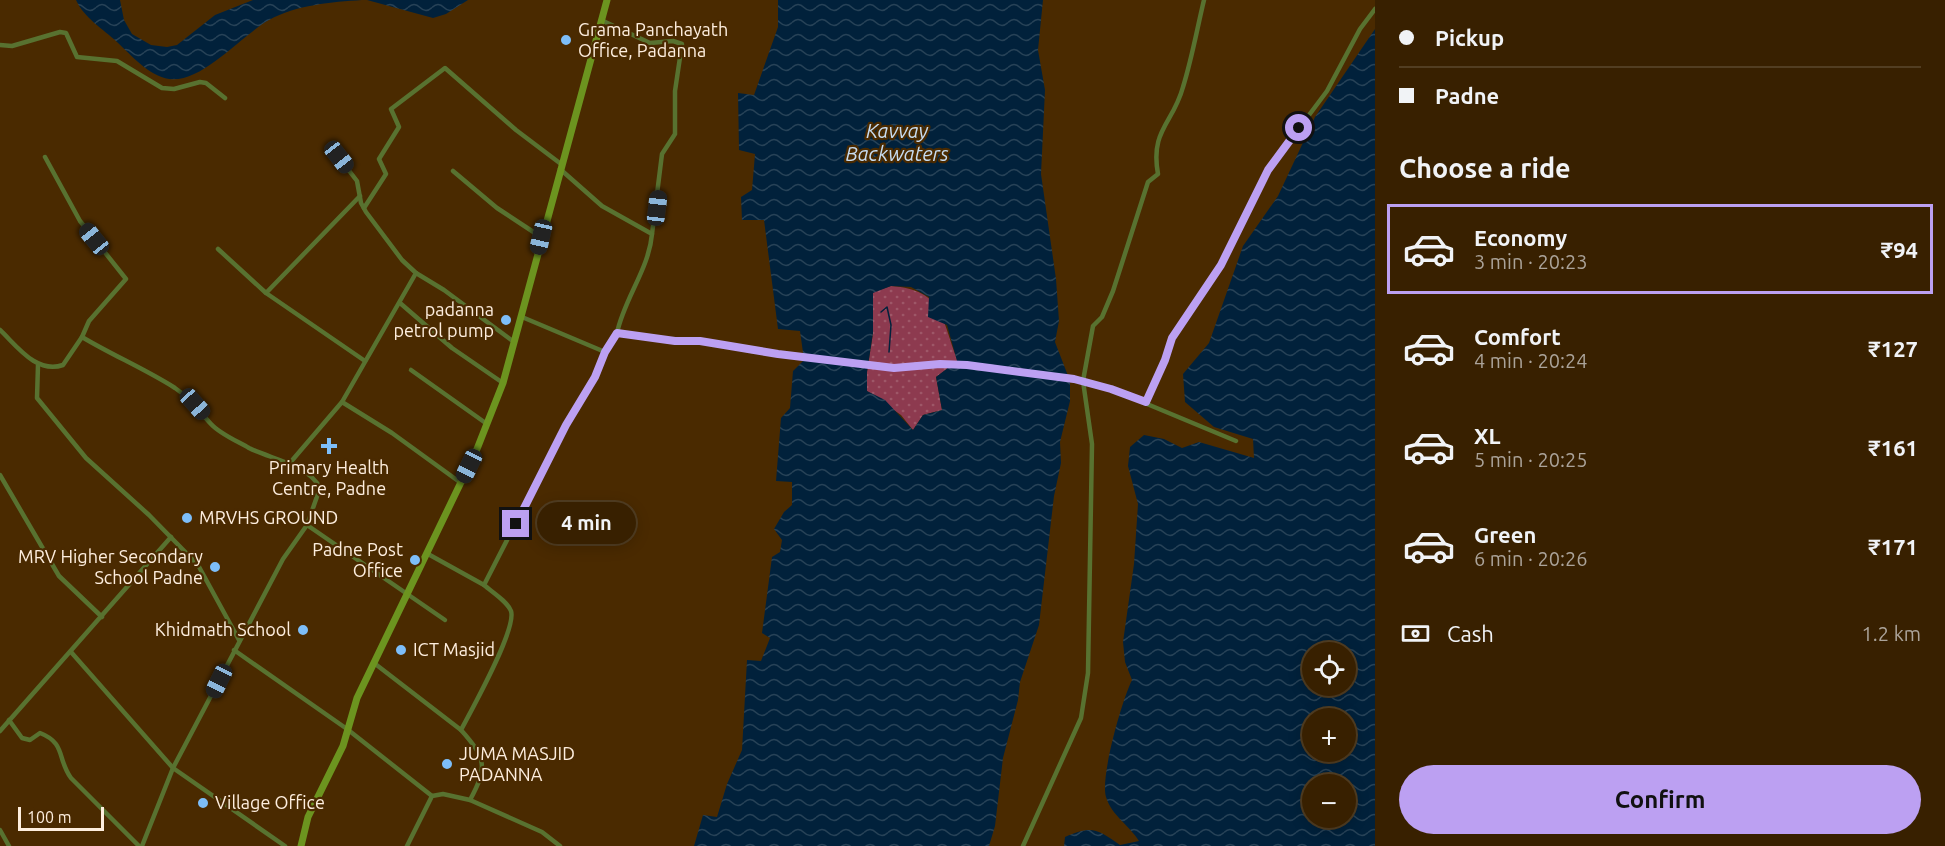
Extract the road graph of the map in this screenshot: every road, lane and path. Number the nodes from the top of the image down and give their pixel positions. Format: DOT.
graph roads {
  1 [pos="607,0"];
  2 [pos="1204,0"];
  3 [pos="1375,9"];
  4 [pos="601,20"];
  5 [pos="0,45"];
  6 [pos="225,99"];
  7 [pos="330,146"];
  8 [pos="45,158"];
  9 [pos="560,166"];
  10 [pos="453,171"];
  11 [pos="360,196"];
  12 [pos="364,208"];
  13 [pos="652,234"];
  14 [pos="541,237"];
  15 [pos="218,249"];
  16 [pos="416,273"];
  17 [pos="266,293"];
  18 [pos="400,303"];
  19 [pos="522,317"];
  20 [pos="0,330"];
  21 [pos="617,333"];
  22 [pos="82,337"];
  23 [pos="514,342"];
  24 [pos="605,352"];
  25 [pos="365,361"];
  26 [pos="38,364"];
  27 [pos="411,370"];
  28 [pos="1083,381"];
  29 [pos="503,383"];
  30 [pos="342,402"];
  31 [pos="1146,402"];
  32 [pos="487,424"];
  33 [pos="1236,441"];
  34 [pos="289,464"];
  35 [pos="0,475"];
  36 [pos="461,483"];
  37 [pos="307,525"];
  38 [pos="171,537"];
  39 [pos="428,554"];
  40 [pos="484,585"];
  41 [pos="408,595"];
  42 [pos="102,617"];
  43 [pos="445,620"];
  44 [pos="239,640"];
  45 [pos="234,650"];
  46 [pos="71,652"];
  47 [pos="374,663"];
  48 [pos="9,720"];
  49 [pos="347,729"];
  50 [pos="461,730"];
  51 [pos="0,731"];
  52 [pos="173,768"];
  53 [pos="432,796"];
  54 [pos="470,800"];
  55 [pos="0,830"];
  56 [pos="143,845"];
  57 [pos="9,846"];
  58 [pos="285,846"];
  59 [pos="301,846"];
  60 [pos="407,846"];
  61 [pos="560,846"];
  62 [pos="1023,846"];
  1 -- 4 [label="main road"];
  2 -- 28 [label="street"];
  3 -- 31 [label="street"];
  4 -- 9 [label="main road"];
  4 -- 13 [label="street"];
  5 -- 6 [label="street"];
  7 -- 11 [label="street"];
  8 -- 22 [label="street"];
  9 -- 12 [label="street"];
  9 -- 13 [label="street"];
  9 -- 14 [label="main road"];
  10 -- 14 [label="street"];
  11 -- 12 [label="street"];
  11 -- 17 [label="street"];
  12 -- 16 [label="street"];
  13 -- 21 [label="street"];
  14 -- 19 [label="main road"];
  15 -- 17 [label="street"];
  16 -- 18 [label="street"];
  16 -- 23 [label="street"];
  17 -- 25 [label="street"];
  18 -- 25 [label="street"];
  18 -- 29 [label="street"];
  19 -- 23 [label="main road"];
  19 -- 24 [label="street"];
  20 -- 26 [label="street"];
  21 -- 24 [label="street"];
  21 -- 28 [label="street"];
  22 -- 26 [label="street"];
  22 -- 34 [label="street"];
  23 -- 29 [label="main road"];
  24 -- 40 [label="street"];
  25 -- 30 [label="street"];
  26 -- 38 [label="street"];
  27 -- 32 [label="street"];
  28 -- 31 [label="street"];
  28 -- 62 [label="street"];
  29 -- 32 [label="main road"];
  30 -- 34 [label="street"];
  30 -- 36 [label="street"];
  31 -- 33 [label="street"];
  32 -- 36 [label="main road"];
  34 -- 37 [label="street"];
  35 -- 42 [label="street"];
  36 -- 39 [label="main road"];
  37 -- 41 [label="street"];
  37 -- 44 [label="street"];
  38 -- 42 [label="street"];
  38 -- 44 [label="street"];
  39 -- 40 [label="street"];
  39 -- 41 [label="main road"];
  40 -- 50 [label="street"];
  41 -- 43 [label="street"];
  41 -- 47 [label="main road"];
  42 -- 46 [label="street"];
  44 -- 45 [label="street"];
  45 -- 49 [label="street"];
  45 -- 52 [label="street"];
  46 -- 48 [label="street"];
  46 -- 52 [label="street"];
  47 -- 49 [label="main road"];
  47 -- 50 [label="street"];
  48 -- 51 [label="street"];
  48 -- 56 [label="street"];
  49 -- 53 [label="street"];
  49 -- 59 [label="main road"];
  50 -- 54 [label="street"];
  52 -- 56 [label="street"];
  52 -- 58 [label="street"];
  53 -- 54 [label="street"];
  53 -- 60 [label="street"];
  54 -- 61 [label="street"];
  55 -- 57 [label="street"];
}
